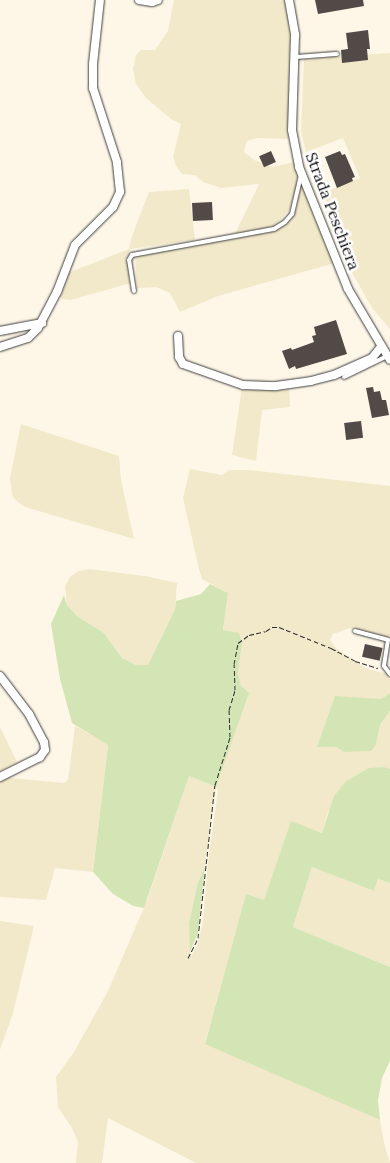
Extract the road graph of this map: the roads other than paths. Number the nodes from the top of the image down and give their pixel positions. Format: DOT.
graph roads {
  1 [pos="100,0"];
  2 [pos="139,0"];
  3 [pos="158,0"];
  4 [pos="290,0"];
  5 [pos="337,54"];
  6 [pos="295,56"];
  7 [pos="302,174"];
  8 [pos="134,291"];
  9 [pos="42,323"];
  10 [pos="0,331"];
  11 [pos="178,336"];
  12 [pos="0,347"];
  13 [pos="381,347"];
  14 [pos="388,358"];
  15 [pos="344,377"];
  16 [pos="356,631"];
  17 [pos="389,673"];
  18 [pos="0,676"];
  19 [pos="0,777"];
  1 -- 9 [label="street"];
  2 -- 3 [label="street"];
  4 -- 6 [label="street, Strada Peschiera"];
  5 -- 6 [label="lane"];
  6 -- 7 [label="street, Strada Peschiera"];
  7 -- 8 [label="lane"];
  7 -- 13 [label="street, Strada Peschiera"];
  9 -- 10 [label="street"];
  9 -- 12 [label="street"];
  11 -- 13 [label="street"];
  13 -- 14 [label="street, Strada Peschiera"];
  14 -- 15 [label="lane"];
  16 -- 17 [label="lane"];
  18 -- 19 [label="street"];
}
